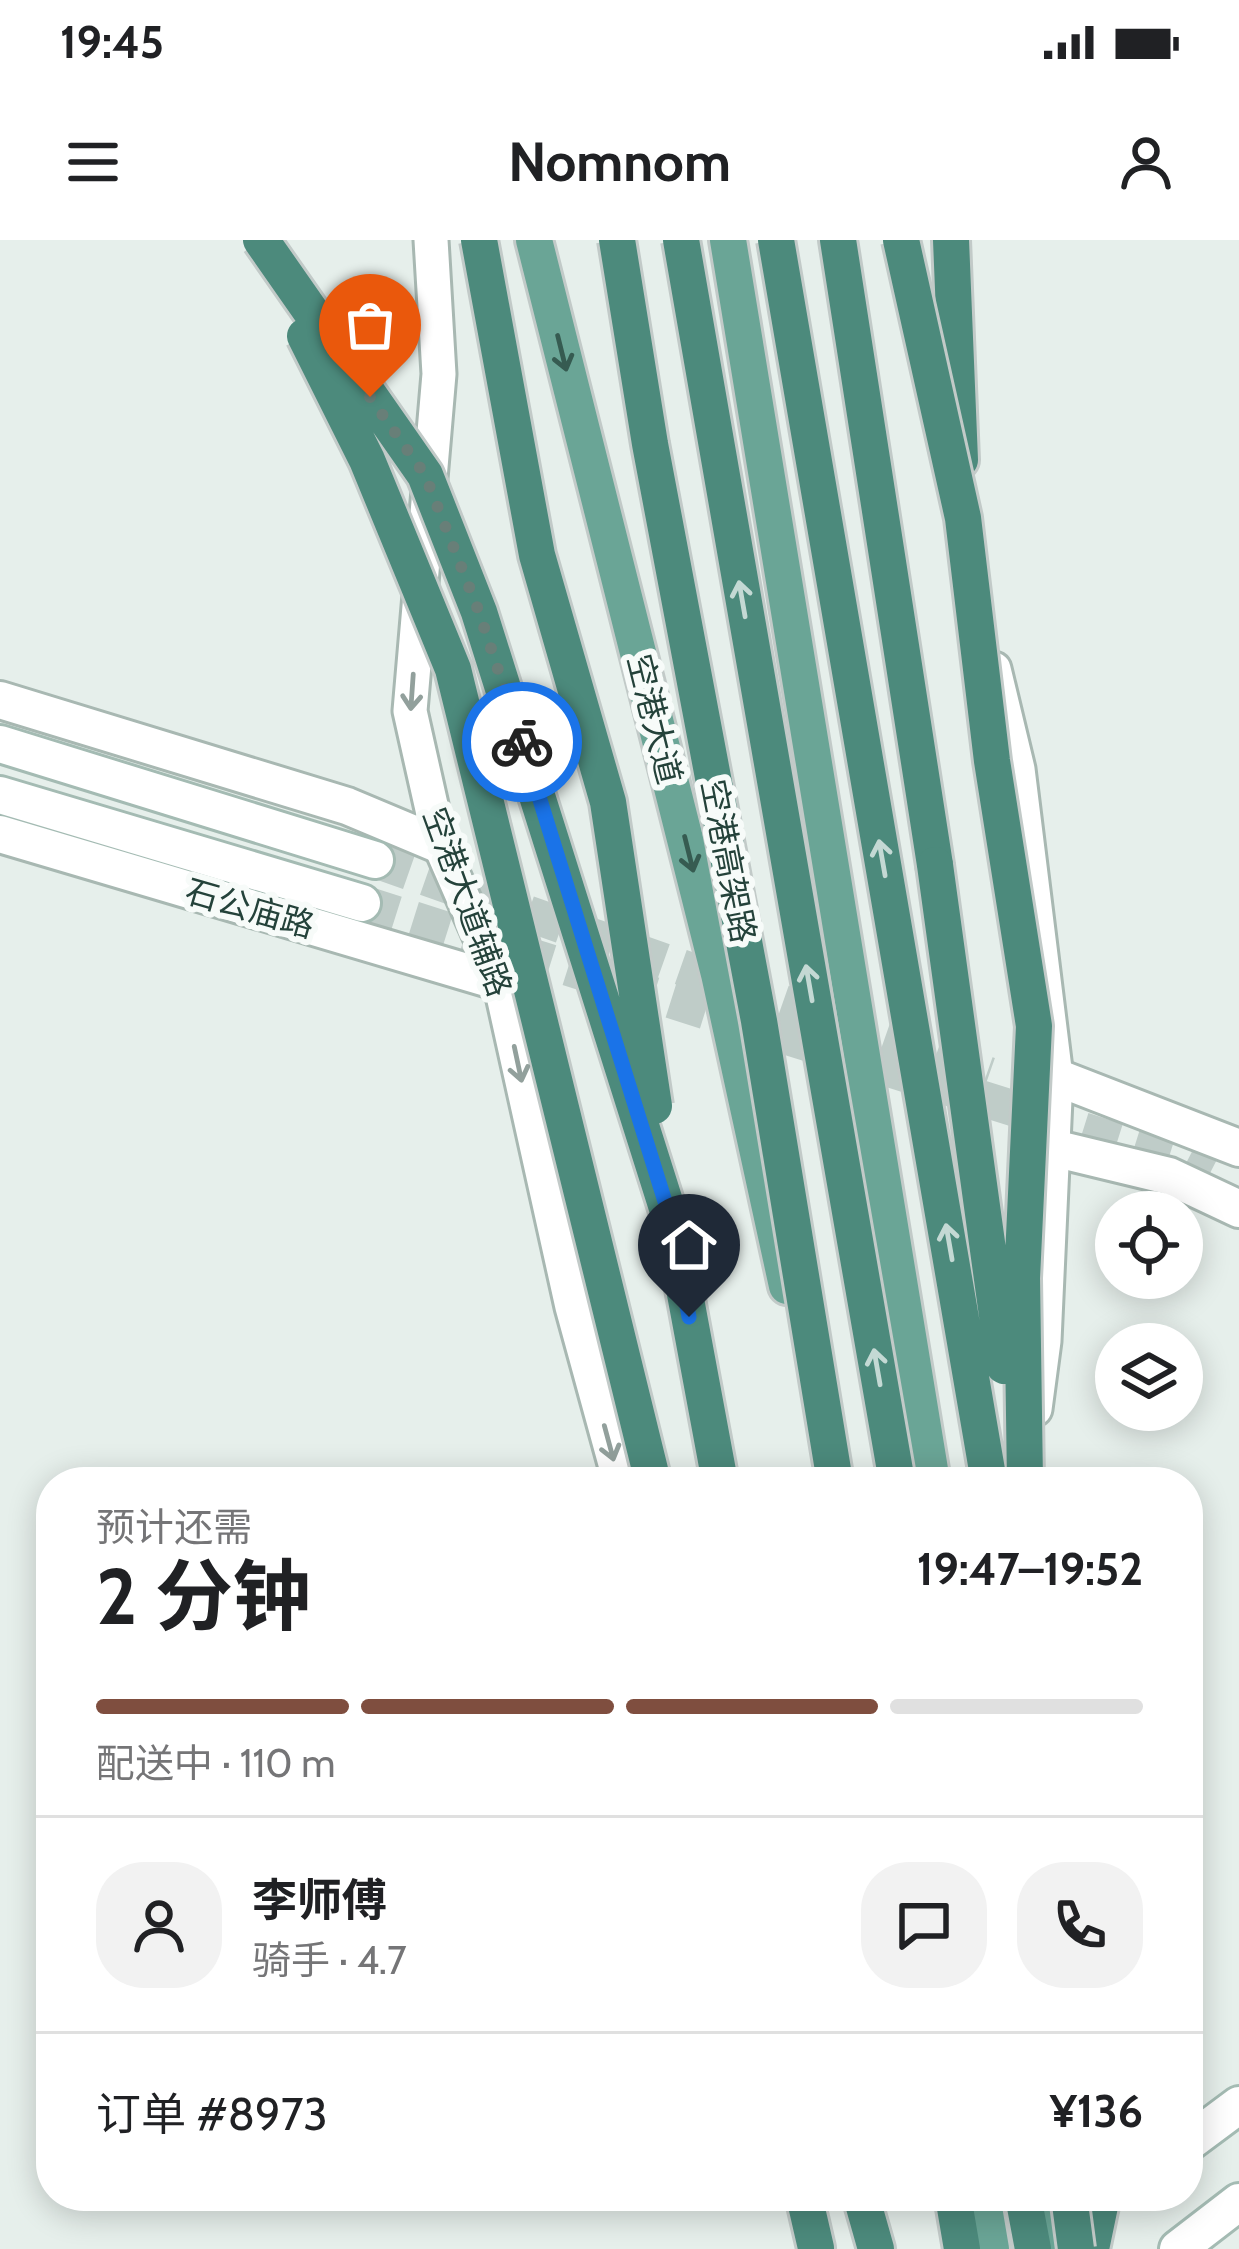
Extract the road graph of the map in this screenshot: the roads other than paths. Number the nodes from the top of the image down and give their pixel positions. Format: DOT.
graph roads {
  1 [pos="259,240"];
  2 [pos="431,240"];
  3 [pos="479,240"];
  4 [pos="534,240"];
  5 [pos="617,240"];
  6 [pos="681,240"];
  7 [pos="728,240"];
  8 [pos="776,240"];
  9 [pos="838,240"];
  10 [pos="889,240"];
  11 [pos="901,240"];
  12 [pos="951,240"];
  13 [pos="963,518"];
  14 [pos="0,700"];
  15 [pos="0,744"];
  16 [pos="0,795"];
  17 [pos="0,834"];
  18 [pos="440,845"];
  19 [pos="375,860"];
  20 [pos="362,903"];
  21 [pos="500,982"];
  22 [pos="1056,1077"];
  23 [pos="1052,1148"];
  24 [pos="1239,1148"];
  25 [pos="1239,1209"];
  26 [pos="672,1224"];
  27 [pos="616,1467"];
  28 [pos="649,1467"];
  29 [pos="717,1467"];
  30 [pos="829,1467"];
  31 [pos="830,1467"];
  32 [pos="894,1467"];
  33 [pos="930,1467"];
  34 [pos="986,1467"];
  35 [pos="1022,1467"];
  36 [pos="1024,1467"];
  37 [pos="1026,1467"];
  38 [pos="1239,2105"];
  39 [pos="1203,2133"];
  40 [pos="1239,2202"];
  41 [pos="805,2211"];
  42 [pos="865,2211"];
  43 [pos="956,2211"];
  44 [pos="985,2211"];
  45 [pos="1034,2211"];
  46 [pos="1052,2211"];
  47 [pos="1089,2211"];
  48 [pos="817,2248"];
  49 [pos="1060,2248"];
  50 [pos="876,2249"];
  51 [pos="962,2249"];
  52 [pos="991,2249"];
  53 [pos="1178,2249"];
  1 -- 26 [label="highway, bridge"];
  1 -- 28 [label="highway, bridge"];
  2 -- 18 [label="street, 空港大道辅路, one-way"];
  3 -- 26 [label="highway, bridge"];
  4 -- 30 [label="main road, 空港大道, one-way"];
  5 -- 31 [label="highway, 空港高架路, bridge"];
  32 -- 6 [label="highway, 空港高架路, one-way, bridge"];
  7 -- 33 [label="main road"];
  34 -- 8 [label="highway, one-way, bridge"];
  9 -- 35 [label="highway, bridge"];
  10 -- 22 [label="street"];
  11 -- 13 [label="highway, bridge"];
  12 -- 13 [label="highway, bridge"];
  13 -- 36 [label="highway, bridge"];
  14 -- 18 [label="street"];
  15 -- 19 [label="street"];
  16 -- 20 [label="street, 石公庙路"];
  17 -- 21 [label="street, 石公庙路"];
  18 -- 21 [label="street, 空港大道辅路"];
  21 -- 27 [label="street, 空港大道辅路, one-way"];
  22 -- 23 [label="street"];
  22 -- 24 [label="street"];
  23 -- 25 [label="street"];
  23 -- 37 [label="street"];
  26 -- 29 [label="highway, bridge"];
  38 -- 39 [label="street"];
  40 -- 53 [label="street"];
  41 -- 48 [label="highway"];
  42 -- 50 [label="highway"];
  43 -- 51 [label="highway"];
  44 -- 52 [label="main road"];
  45 -- 49 [label="highway"];
  46 -- 49 [label="main road"];
  47 -- 49 [label="highway, bridge"];
}
